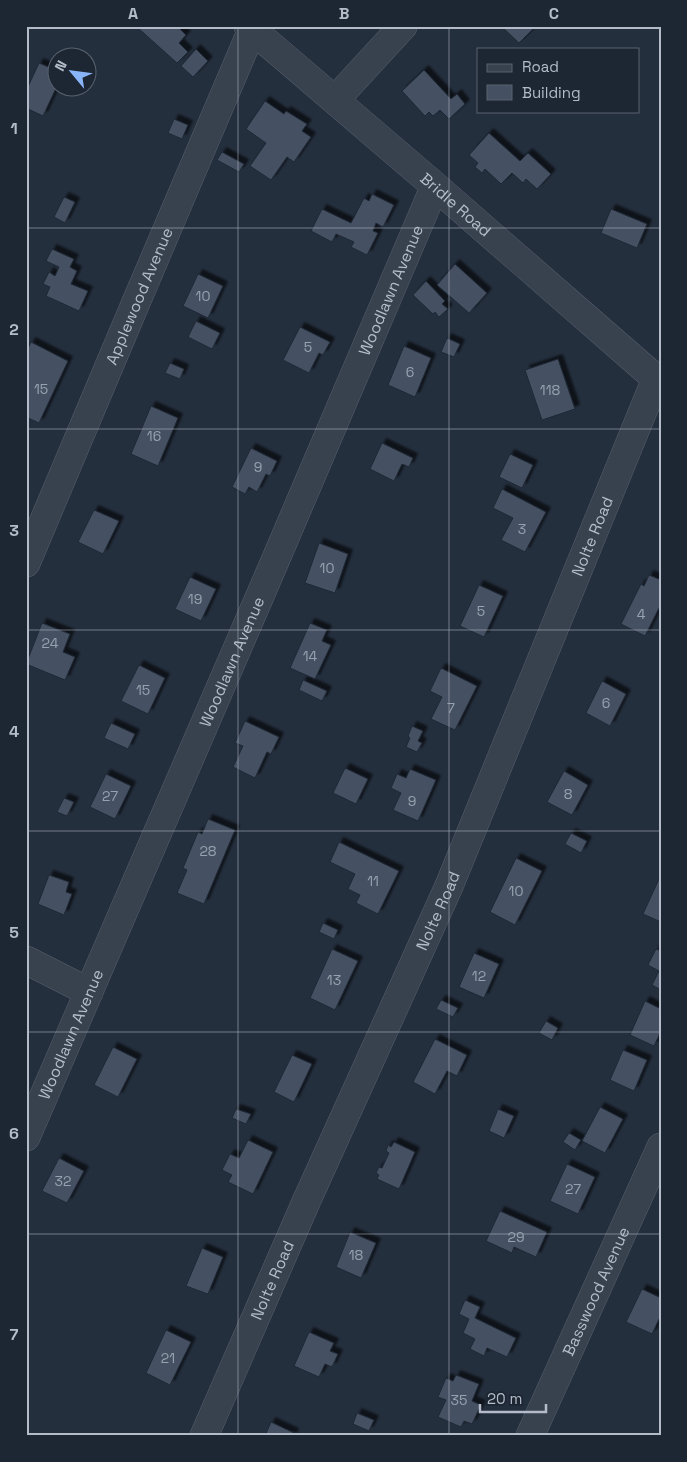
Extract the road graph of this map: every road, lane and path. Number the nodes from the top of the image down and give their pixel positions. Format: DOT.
graph roads {
  1 [pos="403,26"];
  2 [pos="250,28"];
  3 [pos="335,100"];
  4 [pos="435,186"];
  5 [pos="658,381"];
  6 [pos="26,563"];
  7 [pos="26,960"];
  8 [pos="89,992"];
  9 [pos="26,1137"];
  10 [pos="661,1147"];
  11 [pos="204,1436"];
  12 [pos="530,1436"];
  1 -- 3 [label="street"];
  2 -- 3 [label="street, Bridle Road"];
  2 -- 6 [label="street, Applewood Avenue"];
  3 -- 4 [label="street, Bridle Road"];
  4 -- 5 [label="street, Bridle Road"];
  4 -- 8 [label="street, Woodlawn Avenue"];
  5 -- 11 [label="street, Nolte Road"];
  7 -- 8 [label="street"];
  8 -- 9 [label="street, Woodlawn Avenue"];
  10 -- 12 [label="street, Basswood Avenue"];
}
